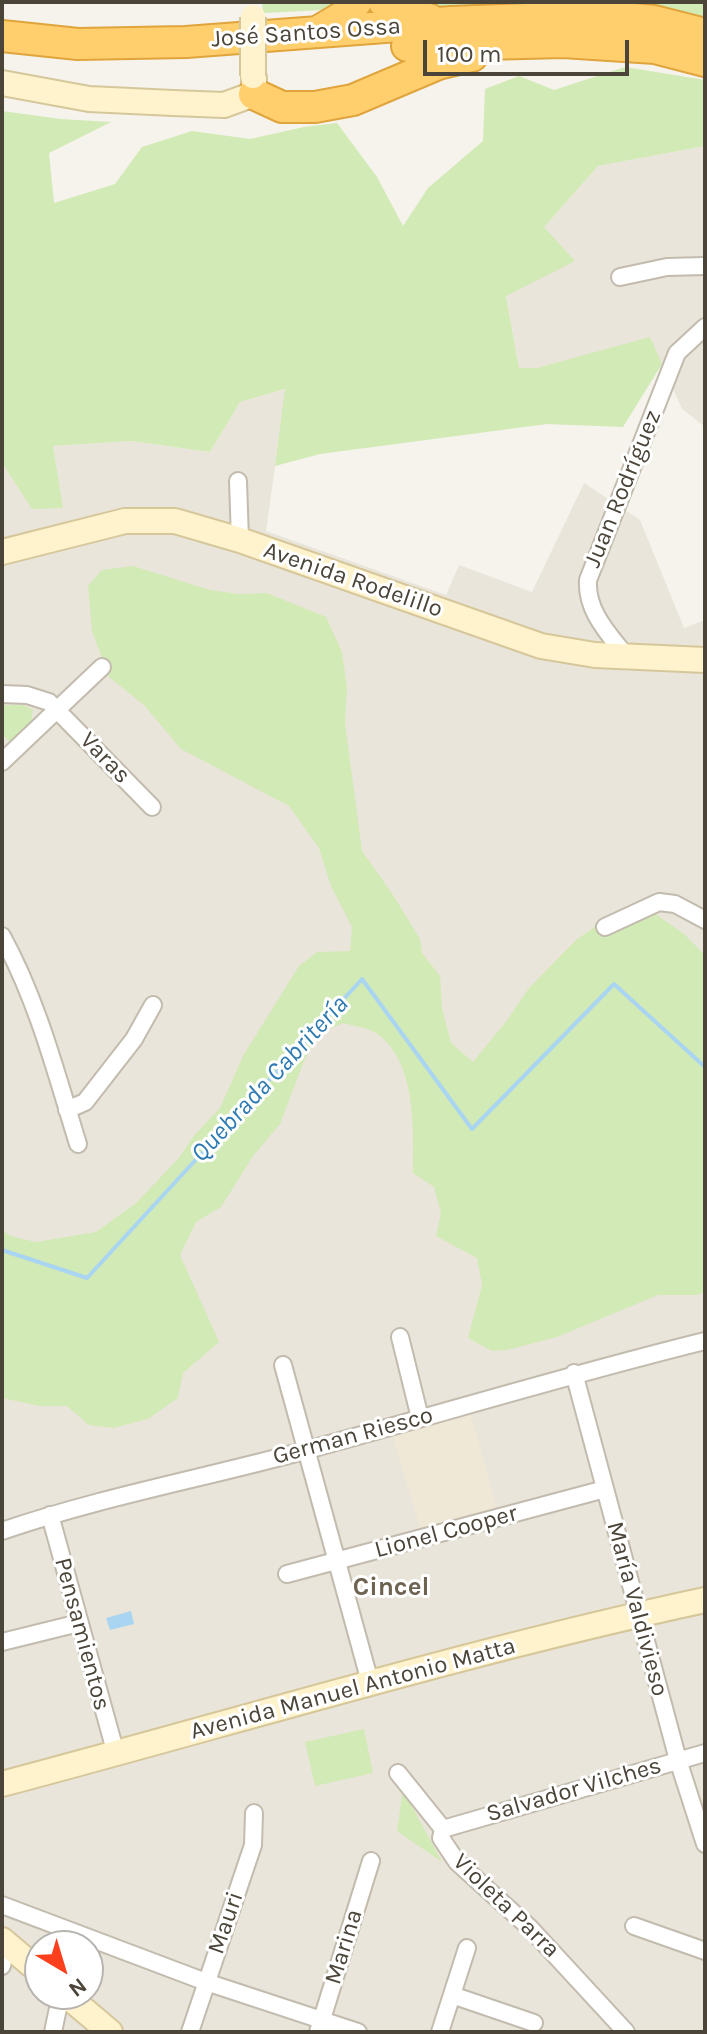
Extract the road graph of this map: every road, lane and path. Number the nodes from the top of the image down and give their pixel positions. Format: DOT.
graph roads {
  1 [pos="356,2"];
  2 [pos="384,2"];
  3 [pos="253,9"];
  4 [pos="451,22"];
  5 [pos="312,34"];
  6 [pos="705,34"];
  7 [pos="2,36"];
  8 [pos="563,42"];
  9 [pos="2,51"];
  10 [pos="705,61"];
  11 [pos="2,83"];
  12 [pos="254,85"];
  13 [pos="705,266"];
  14 [pos="620,277"];
  15 [pos="705,327"];
  16 [pos="238,481"];
  17 [pos="240,540"];
  18 [pos="2,552"];
  19 [pos="626,656"];
  20 [pos="705,660"];
  21 [pos="102,667"];
  22 [pos="2,694"];
  23 [pos="57,710"];
  24 [pos="5,753"];
  25 [pos="152,807"];
  26 [pos="705,920"];
  27 [pos="605,927"];
  28 [pos="2,936"];
  29 [pos="153,1005"];
  30 [pos="67,1110"];
  31 [pos="78,1144"];
  32 [pos="400,1337"];
  33 [pos="705,1341"];
  34 [pos="283,1365"];
  35 [pos="574,1373"];
  36 [pos="420,1418"];
  37 [pos="305,1450"];
  38 [pos="605,1489"];
  39 [pos="50,1515"];
  40 [pos="2,1531"];
  41 [pos="337,1561"];
  42 [pos="287,1574"];
  43 [pos="705,1600"];
  44 [pos="638,1615"];
  45 [pos="79,1623"];
  46 [pos="2,1642"];
  47 [pos="370,1682"];
  48 [pos="705,1753"];
  49 [pos="116,1754"];
  50 [pos="678,1760"];
  51 [pos="398,1773"];
  52 [pos="2,1784"];
  53 [pos="254,1813"];
  54 [pos="443,1829"];
  55 [pos="705,1844"];
  56 [pos="371,1861"];
  57 [pos="2,1905"];
  58 [pos="634,1926"];
  59 [pos="467,1948"];
  60 [pos="3,1950"];
  61 [pos="705,1951"];
  62 [pos="24,1962"];
  63 [pos="206,1982"];
  64 [pos="452,1995"];
  65 [pos="59,2010"];
  66 [pos="83,2010"];
  67 [pos="534,2023"];
  68 [pos="319,2026"];
  69 [pos="53,2032"];
  70 [pos="110,2032"];
  71 [pos="190,2032"];
  72 [pos="358,2032"];
  73 [pos="440,2032"];
  74 [pos="626,2032"];
  1 -- 5 [label="highway"];
  2 -- 4 [label="highway"];
  3 -- 12 [label="street, bridge"];
  4 -- 5 [label="highway, José Santos Ossa"];
  4 -- 6 [label="highway, José Santos Ossa"];
  5 -- 7 [label="highway, José Santos Ossa"];
  8 -- 9 [label="highway, José Santos Ossa"];
  8 -- 10 [label="highway, José Santos Ossa"];
  8 -- 12 [label="highway"];
  11 -- 12 [label="street"];
  13 -- 14 [label="street"];
  15 -- 19 [label="street, Juan Rodríguez"];
  16 -- 17 [label="street"];
  17 -- 18 [label="street, Avenida Rodelillo"];
  17 -- 19 [label="street, Avenida Rodelillo"];
  19 -- 20 [label="street, Avenida Rodelillo"];
  21 -- 23 [label="street"];
  22 -- 23 [label="street"];
  23 -- 24 [label="street"];
  23 -- 25 [label="street, Varas"];
  26 -- 27 [label="street"];
  28 -- 30 [label="street"];
  29 -- 30 [label="street"];
  30 -- 31 [label="street"];
  32 -- 36 [label="street"];
  33 -- 35 [label="street, German Riesco"];
  34 -- 37 [label="street"];
  35 -- 36 [label="street, German Riesco"];
  35 -- 38 [label="street, María Valdivieso"];
  36 -- 37 [label="street, German Riesco"];
  37 -- 39 [label="street, German Riesco"];
  37 -- 41 [label="street"];
  38 -- 41 [label="street, Lionel Cooper"];
  38 -- 44 [label="street, María Valdivieso"];
  39 -- 40 [label="street, German Riesco"];
  39 -- 45 [label="street, Pensamientos"];
  41 -- 42 [label="street, Lionel Cooper"];
  41 -- 47 [label="street"];
  43 -- 44 [label="street, Avenida Manuel Antonio Matta"];
  44 -- 47 [label="street, Avenida Manuel Antonio Matta"];
  44 -- 50 [label="street, María Valdivieso"];
  45 -- 46 [label="street"];
  45 -- 49 [label="street, Pensamientos"];
  47 -- 49 [label="street, Avenida Manuel Antonio Matta"];
  48 -- 50 [label="street, Salvador Vilches"];
  49 -- 52 [label="street, Avenida Manuel Antonio Matta"];
  50 -- 54 [label="street, Salvador Vilches"];
  50 -- 55 [label="street, María Valdivieso"];
  51 -- 54 [label="street, Violeta Parra"];
  53 -- 63 [label="street, Mauri"];
  54 -- 74 [label="street, Violeta Parra"];
  56 -- 68 [label="street, Marina"];
  57 -- 63 [label="street"];
  58 -- 61 [label="street"];
  59 -- 64 [label="street"];
  60 -- 62 [label="street"];
  63 -- 68 [label="street"];
  63 -- 71 [label="street, Mauri"];
  64 -- 67 [label="street"];
  64 -- 73 [label="street"];
  65 -- 69 [label="street"];
  66 -- 70 [label="street"];
  68 -- 72 [label="street"];
}
